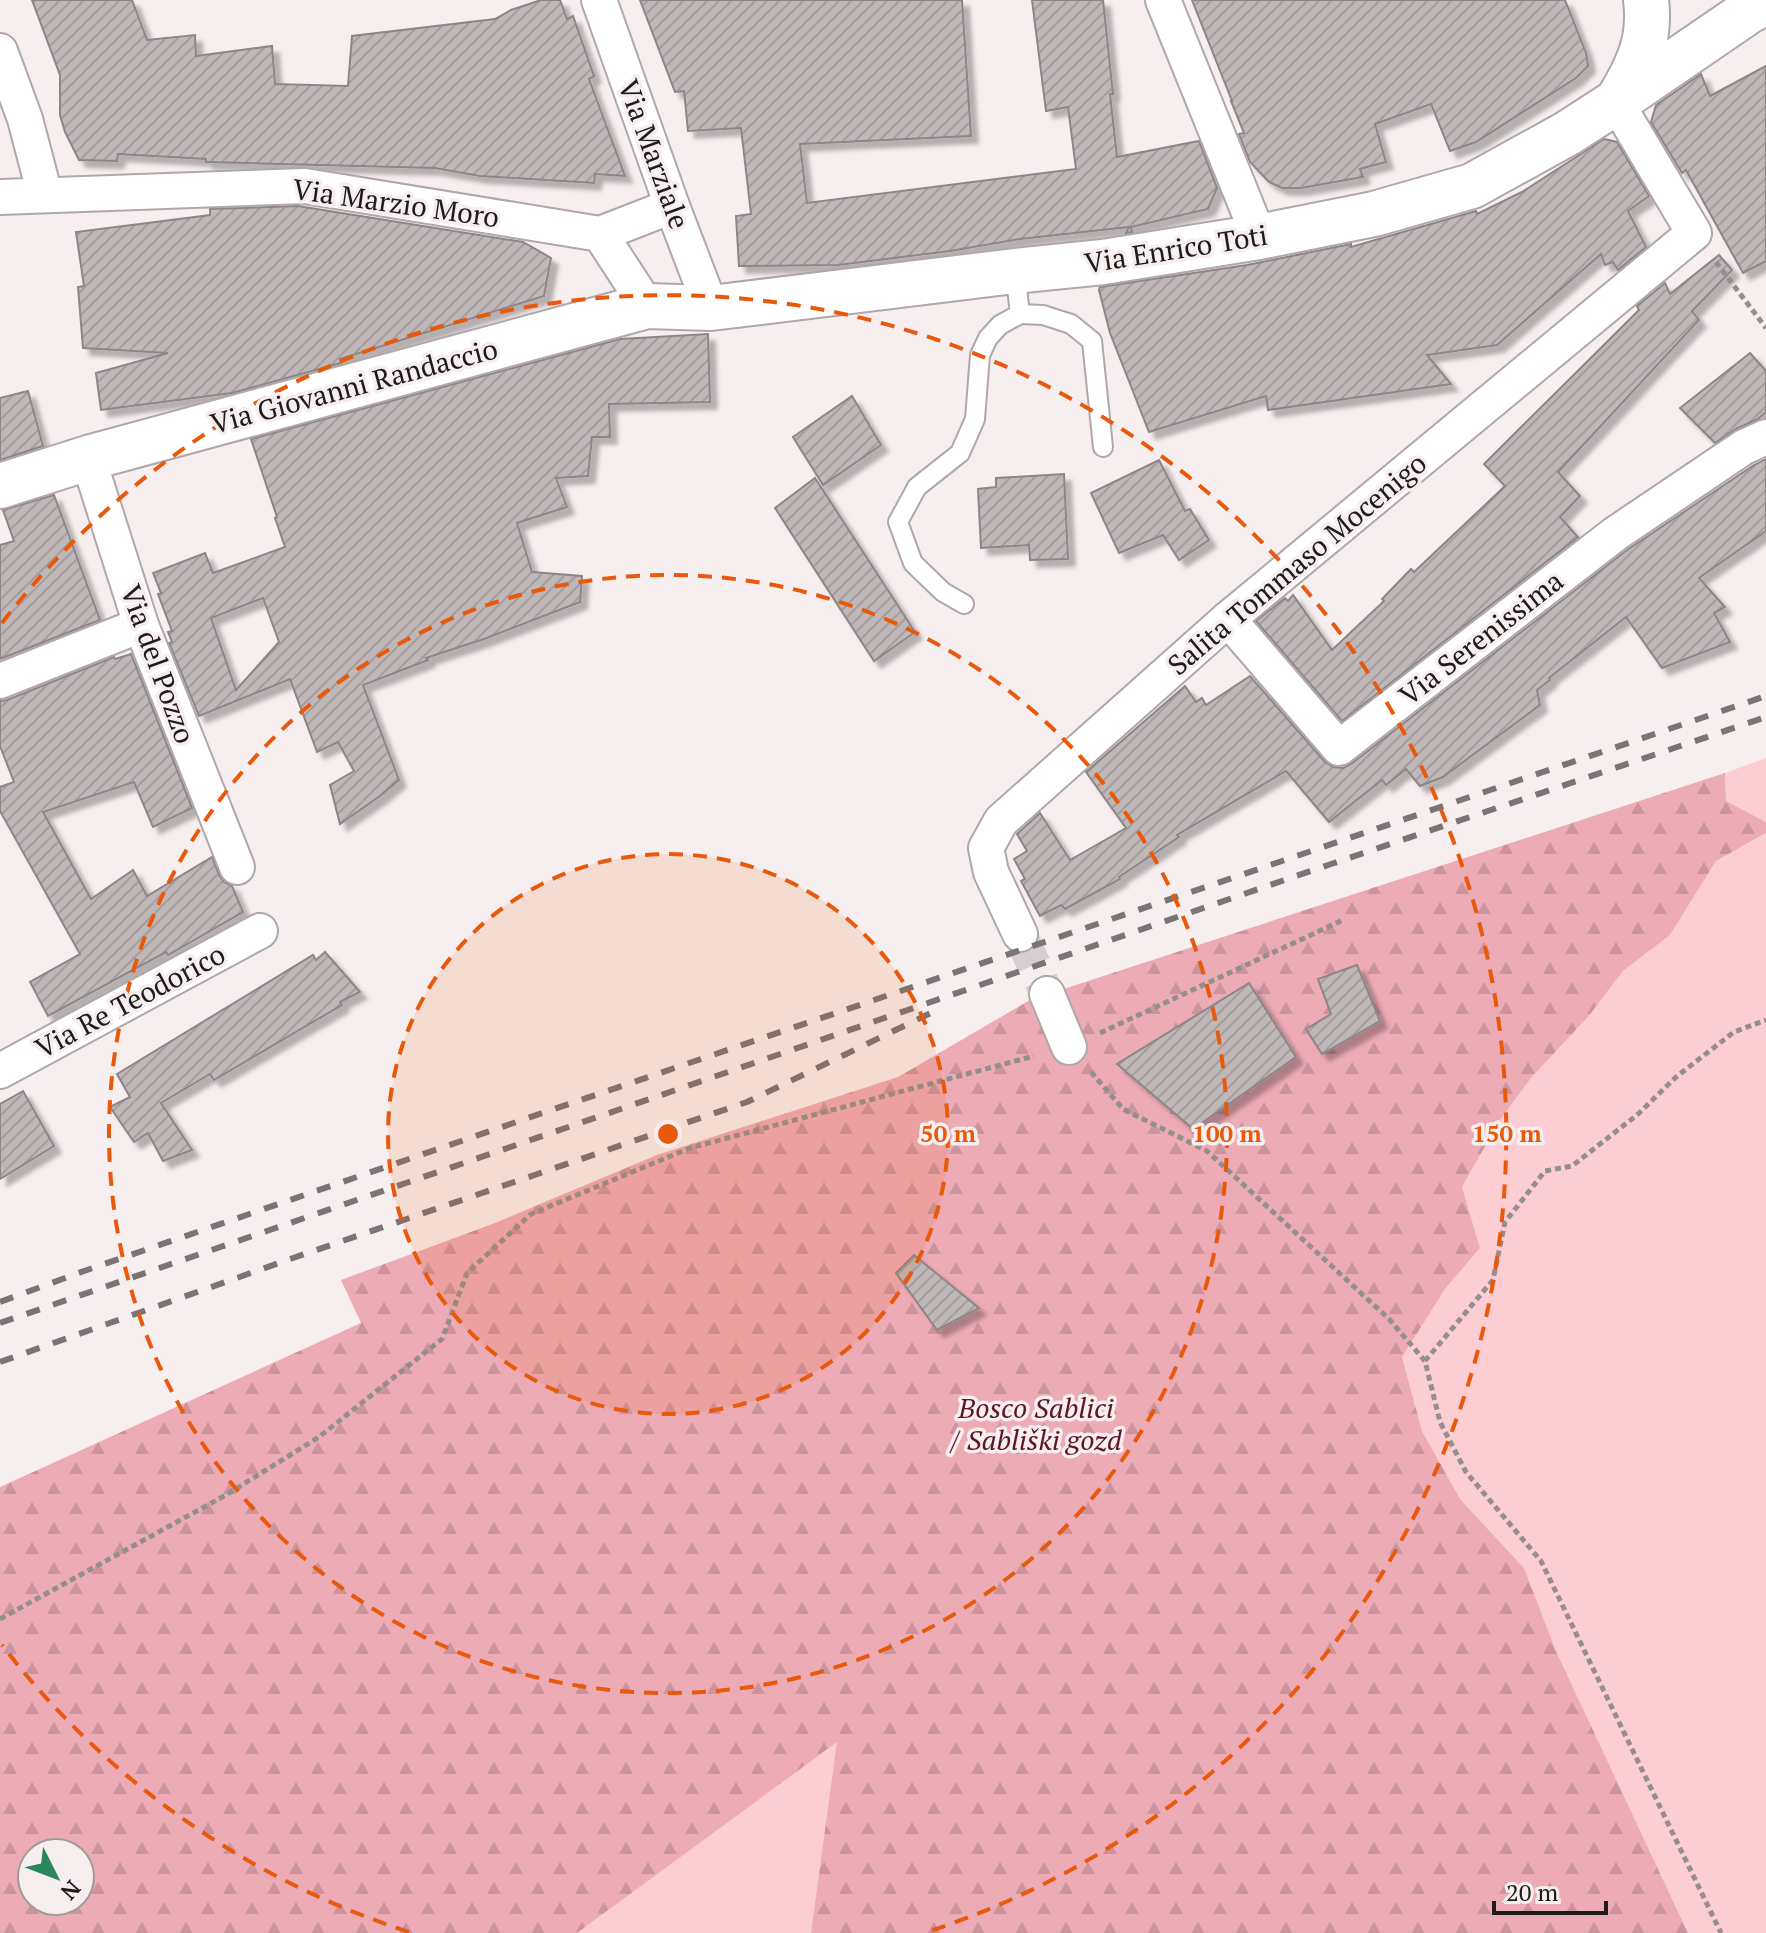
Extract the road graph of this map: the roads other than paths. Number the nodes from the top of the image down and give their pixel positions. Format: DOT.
graph roads {
  1 [pos="599,0"];
  2 [pos="1163,0"];
  3 [pos="1646,0"];
  4 [pos="1766,2"];
  5 [pos="0,51"];
  6 [pos="1616,102"];
  7 [pos="45,195"];
  8 [pos="0,197"];
  9 [pos="672,206"];
  10 [pos="600,234"];
  11 [pos="1259,237"];
  12 [pos="1015,271"];
  13 [pos="647,306"];
  14 [pos="711,308"];
  15 [pos="1020,314"];
  16 [pos="1766,437"];
  17 [pos="1103,447"];
  18 [pos="88,458"];
  19 [pos="0,486"];
  20 [pos="964,604"];
  21 [pos="1228,619"];
  22 [pos="141,625"];
  23 [pos="0,681"];
  24 [pos="237,867"];
  25 [pos="260,931"];
  26 [pos="1020,934"];
  27 [pos="1047,994"];
  28 [pos="1069,1047"];
  29 [pos="0,1071"];
  1 -- 9 [label="street, Via Marziale"];
  2 -- 11 [label="street"];
  3 -- 6 [label="street"];
  4 -- 6 [label="street, Via Enrico Toti"];
  5 -- 7 [label="street"];
  6 -- 11 [label="street, Via Enrico Toti"];
  6 -- 21 [label="street, Salita Tommaso Mocenigo"];
  7 -- 8 [label="street, Via Marzio Moro"];
  7 -- 10 [label="street, Via Marzio Moro"];
  9 -- 10 [label="street"];
  9 -- 14 [label="street, Via Marziale"];
  10 -- 13 [label="street"];
  11 -- 12 [label="street, Via Enrico Toti"];
  12 -- 14 [label="street, Via Enrico Toti"];
  12 -- 15 [label="lane"];
  13 -- 14 [label="street, Via Giovanni Randaccio"];
  13 -- 18 [label="street, Via Giovanni Randaccio"];
  15 -- 17 [label="lane"];
  15 -- 20 [label="lane"];
  16 -- 21 [label="street, Via Serenissima"];
  18 -- 19 [label="street, Via Giovanni Randaccio"];
  18 -- 22 [label="street, Via del Pozzo"];
  21 -- 26 [label="street, Salita Tommaso Mocenigo"];
  22 -- 23 [label="street"];
  22 -- 24 [label="street, Via del Pozzo"];
  25 -- 29 [label="street, Via Re Teodorico"];
  27 -- 28 [label="street"];
}
